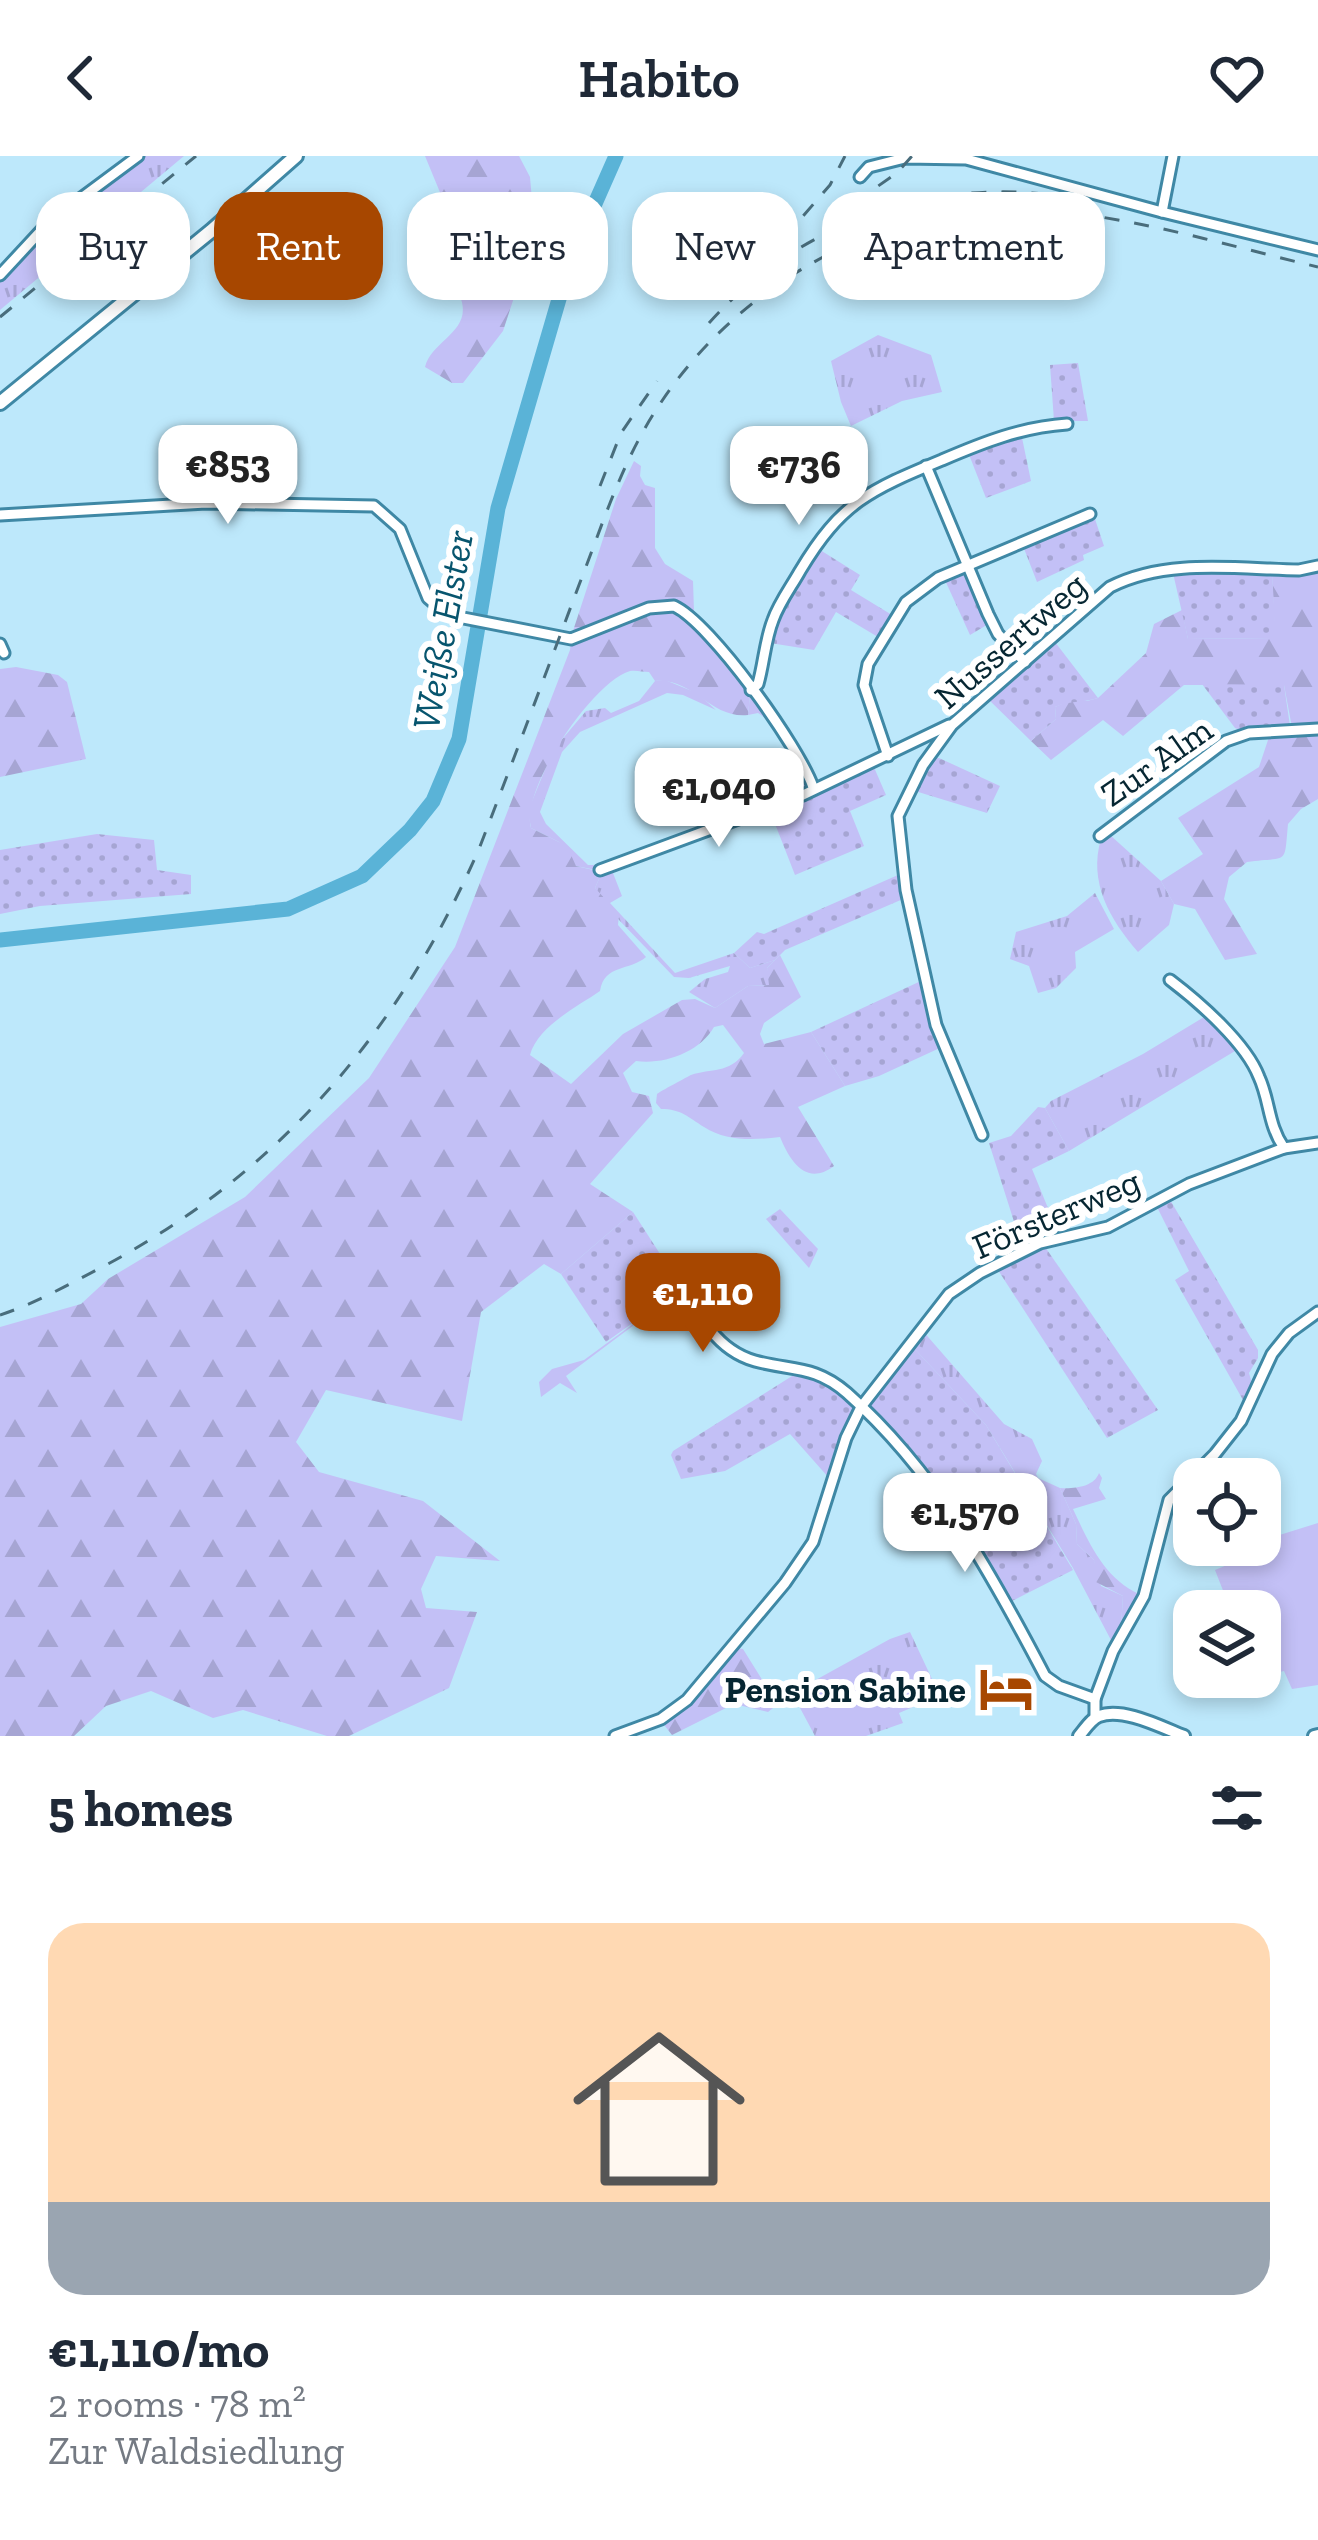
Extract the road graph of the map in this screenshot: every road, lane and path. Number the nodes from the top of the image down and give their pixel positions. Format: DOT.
graph roads {
  1 [pos="138,156"];
  2 [pos="296,156"];
  3 [pos="1173,156"];
  4 [pos="860,177"];
  5 [pos="1162,212"];
  6 [pos="1318,250"];
  7 [pos="0,274"];
  8 [pos="0,403"];
  9 [pos="1067,424"];
  10 [pos="926,466"];
  11 [pos="1090,514"];
  12 [pos="0,515"];
  13 [pos="967,565"];
  14 [pos="1318,566"];
  15 [pos="1025,662"];
  16 [pos="751,691"];
  17 [pos="952,725"];
  18 [pos="1318,729"];
  19 [pos="888,756"];
  20 [pos="813,787"];
  21 [pos="1100,836"];
  22 [pos="600,869"];
  23 [pos="1170,980"];
  24 [pos="982,1135"];
  25 [pos="1318,1143"];
  26 [pos="1284,1148"];
  27 [pos="683,1282"];
  28 [pos="1318,1312"];
  29 [pos="861,1407"];
  30 [pos="1095,1699"];
  31 [pos="1095,1717"];
  32 [pos="615,1736"];
  33 [pos="1079,1736"];
  34 [pos="1184,1736"];
  1 -- 7 [label="street"];
  2 -- 8 [label="main road"];
  3 -- 5 [label="street"];
  4 -- 5 [label="street"];
  5 -- 6 [label="street"];
  9 -- 10 [label="street"];
  10 -- 13 [label="street"];
  10 -- 16 [label="street"];
  11 -- 13 [label="street"];
  12 -- 16 [label="street"];
  13 -- 15 [label="street"];
  13 -- 19 [label="street"];
  14 -- 15 [label="street, Nussertweg"];
  15 -- 17 [label="street, Nussertweg"];
  16 -- 20 [label="street"];
  17 -- 19 [label="street"];
  17 -- 24 [label="street, Nussertweg"];
  18 -- 21 [label="street, Zur Alm"];
  19 -- 20 [label="street"];
  20 -- 22 [label="street"];
  23 -- 26 [label="street"];
  25 -- 26 [label="street, Försterweg"];
  26 -- 29 [label="street, Försterweg"];
  27 -- 29 [label="street"];
  28 -- 30 [label="street"];
  29 -- 30 [label="street"];
  29 -- 32 [label="street, Försterweg"];
  30 -- 31 [label="street"];
  31 -- 33 [label="street"];
  31 -- 34 [label="street"];
}
